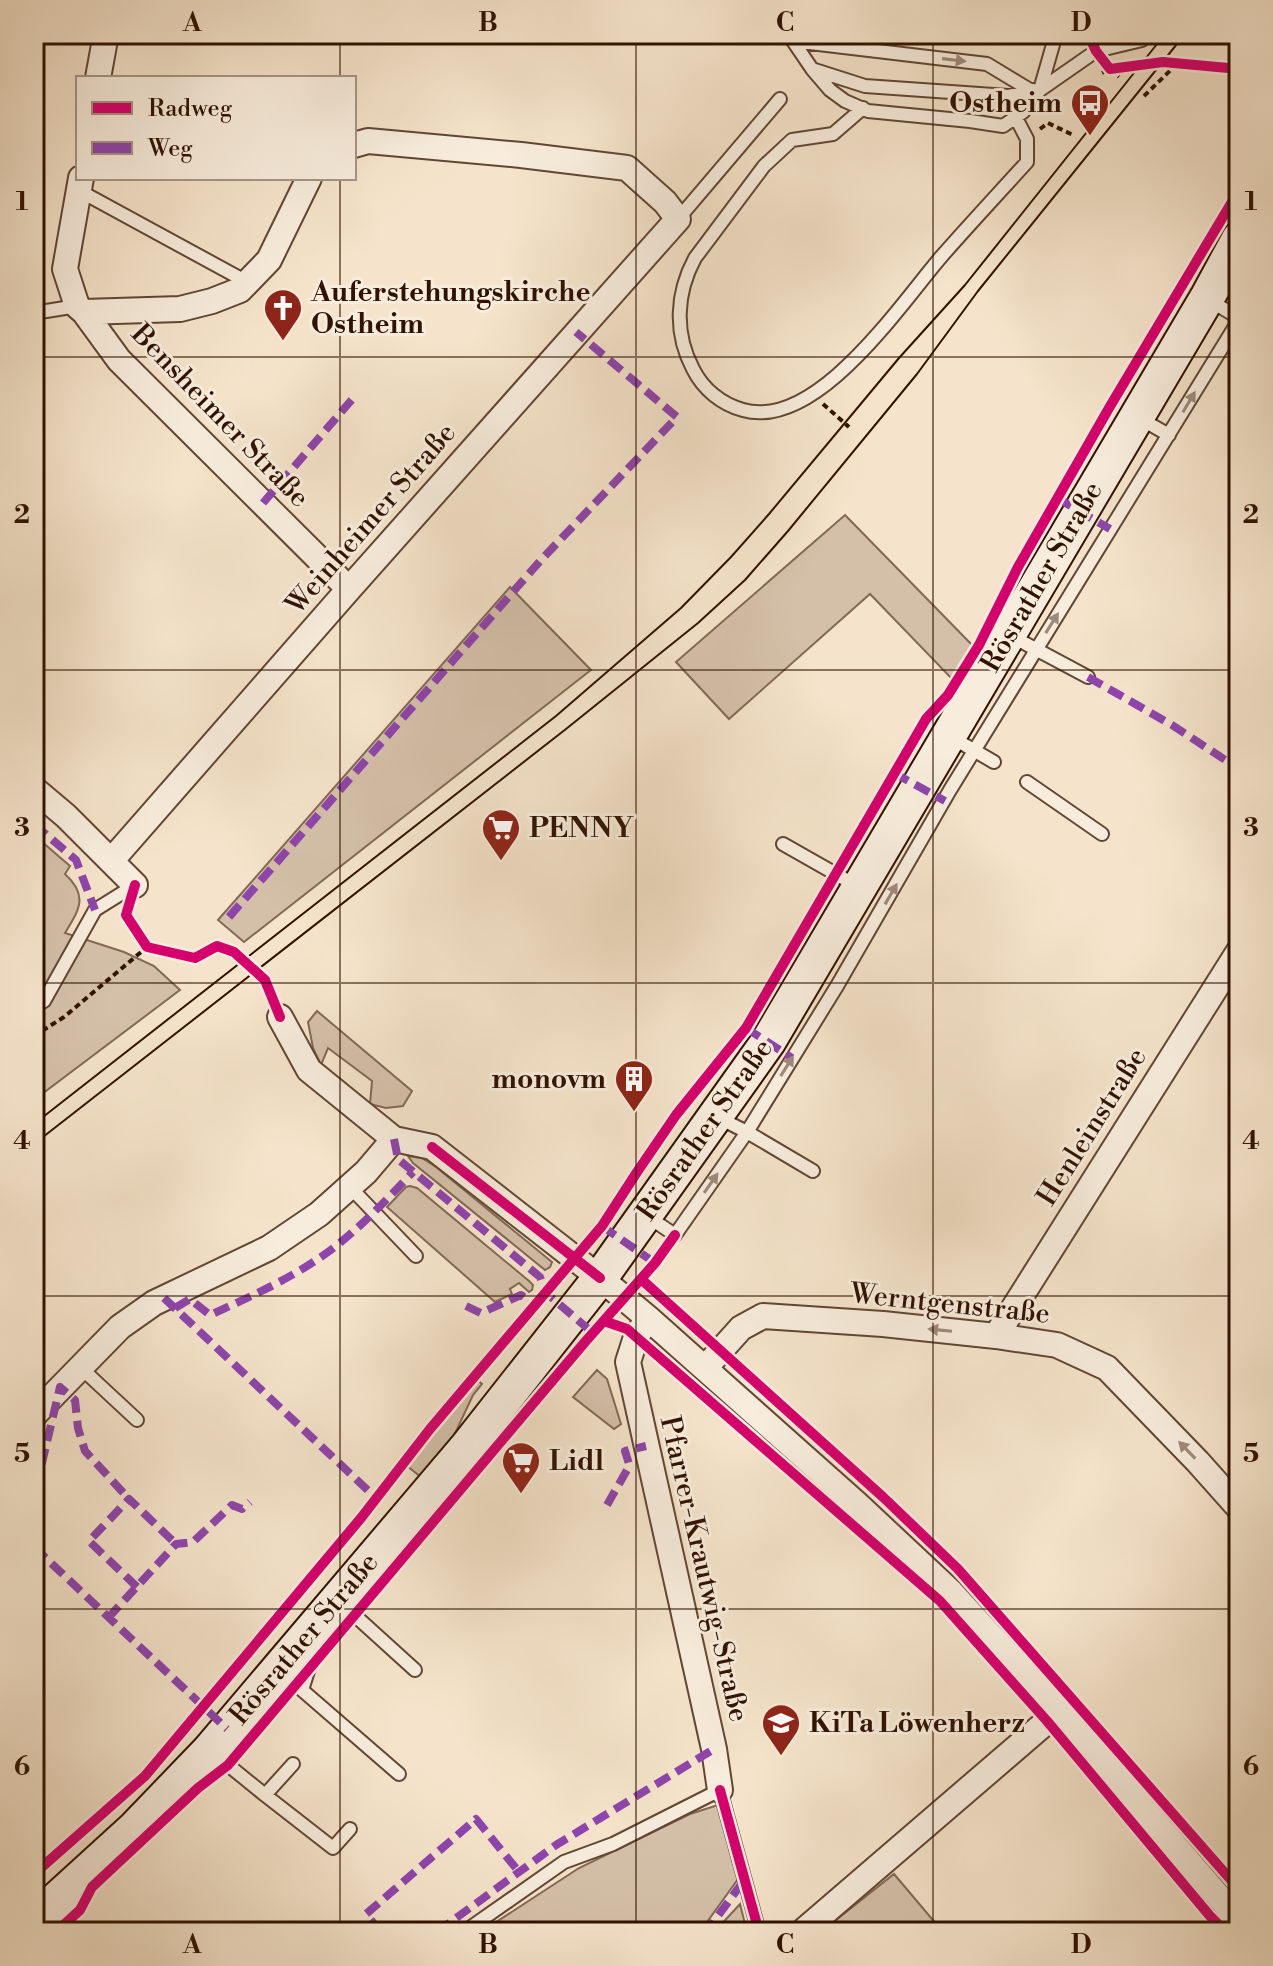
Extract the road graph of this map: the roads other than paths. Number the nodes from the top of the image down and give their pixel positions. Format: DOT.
graph roads {
  1 [pos="106,34"];
  2 [pos="1056,34"];
  3 [pos="1149,34"];
  4 [pos="791,36"];
  5 [pos="812,69"];
  6 [pos="98,76"];
  7 [pos="1035,90"];
  8 [pos="780,99"];
  9 [pos="863,108"];
  10 [pos="1016,118"];
  11 [pos="356,144"];
  12 [pos="308,180"];
  13 [pos="80,184"];
  14 [pos="678,219"];
  15 [pos="1239,239"];
  16 [pos="247,282"];
  17 [pos="1207,298"];
  18 [pos="81,309"];
  19 [pos="34,313"];
  20 [pos="1239,319"];
  21 [pos="1136,416"];
  22 [pos="1169,435"];
  23 [pos="349,589"];
  24 [pos="1023,641"];
  25 [pos="1088,677"];
  26 [pos="962,742"];
  27 [pos="994,762"];
  28 [pos="1027,782"];
  29 [pos="34,789"];
  30 [pos="1102,834"];
  31 [pos="783,844"];
  32 [pos="893,860"];
  33 [pos="111,861"];
  34 [pos="135,885"];
  35 [pos="860,887"];
  36 [pos="1239,951"];
  37 [pos="34,1007"];
  38 [pos="280,1017"];
  39 [pos="714,1116"];
  40 [pos="747,1132"];
  41 [pos="394,1139"];
  42 [pos="813,1171"];
  43 [pos="349,1186"];
  44 [pos="645,1215"];
  45 [pos="416,1256"];
  46 [pos="600,1278"];
  47 [pos="648,1318"];
  48 [pos="996,1336"];
  49 [pos="80,1367"];
  50 [pos="705,1368"];
  51 [pos="34,1415"];
  52 [pos="137,1420"];
  53 [pos="1239,1508"];
  54 [pos="338,1600"];
  55 [pos="290,1656"];
  56 [pos="415,1670"];
  57 [pos="1059,1711"];
  58 [pos="209,1751"];
  59 [pos="293,1764"];
  60 [pos="399,1774"];
  61 [pos="720,1790"];
  62 [pos="265,1795"];
  63 [pos="350,1829"];
  64 [pos="34,1920"];
  65 [pos="1239,1920"];
  66 [pos="464,1932"];
  67 [pos="759,1932"];
  68 [pos="802,1932"];
  1 -- 6 [label="street"];
  2 -- 7 [label="lane"];
  3 -- 7 [label="lane"];
  4 -- 5 [label="lane"];
  4 -- 7 [label="lane, one-way"];
  5 -- 7 [label="lane"];
  5 -- 9 [label="lane"];
  7 -- 10 [label="lane"];
  8 -- 14 [label="lane"];
  9 -- 10 [label="lane"];
  9 -- 10 [label="lane"];
  11 -- 14 [label="street"];
  12 -- 16 [label="street"];
  13 -- 16 [label="lane"];
  13 -- 18 [label="street, Bensheimer Straße"];
  14 -- 23 [label="street, Weinheimer Straße"];
  15 -- 17 [label="main road, Rösrather Straße"];
  16 -- 18 [label="street"];
  17 -- 20 [label="lane"];
  17 -- 21 [label="main road, Rösrather Straße"];
  18 -- 19 [label="lane"];
  18 -- 23 [label="street, Bensheimer Straße"];
  22 -- 20 [label="lane, one-way"];
  21 -- 22 [label="lane"];
  21 -- 24 [label="main road, Rösrather Straße"];
  24 -- 22 [label="lane, one-way"];
  23 -- 33 [label="street, Weinheimer Straße"];
  24 -- 25 [label="lane"];
  24 -- 26 [label="main road, Rösrather Straße"];
  26 -- 27 [label="lane"];
  26 -- 32 [label="main road, Rösrather Straße"];
  28 -- 30 [label="lane"];
  29 -- 33 [label="street"];
  31 -- 35 [label="lane"];
  32 -- 35 [label="main road, Rösrather Straße"];
  40 -- 32 [label="lane, one-way"];
  33 -- 34 [label="street"];
  34 -- 37 [label="lane"];
  35 -- 39 [label="main road, Rösrather Straße"];
  36 -- 48 [label="street, Henleinstraße"];
  38 -- 41 [label="street"];
  39 -- 40 [label="lane"];
  39 -- 44 [label="main road, Rösrather Straße"];
  40 -- 42 [label="lane"];
  44 -- 40 [label="lane, one-way"];
  41 -- 43 [label="street"];
  41 -- 46 [label="street"];
  43 -- 45 [label="lane"];
  43 -- 49 [label="street"];
  44 -- 46 [label="main road, Rösrather Straße"];
  46 -- 47 [label="street"];
  46 -- 54 [label="main road, Rösrather Straße"];
  47 -- 50 [label="street"];
  47 -- 61 [label="street, Pfarrer-Krautwig-Straße"];
  48 -- 50 [label="street, Werntgenstraße, one-way"];
  53 -- 48 [label="street, Werntgenstraße, one-way"];
  49 -- 51 [label="street"];
  49 -- 52 [label="lane"];
  50 -- 57 [label="street"];
  54 -- 55 [label="main road, Rösrather Straße"];
  54 -- 56 [label="lane"];
  55 -- 58 [label="main road, Rösrather Straße"];
  55 -- 60 [label="lane"];
  57 -- 65 [label="street"];
  57 -- 68 [label="street"];
  58 -- 62 [label="lane"];
  58 -- 64 [label="main road, Rösrather Straße"];
  59 -- 62 [label="lane"];
  61 -- 66 [label="lane"];
  61 -- 67 [label="lane"];
  62 -- 63 [label="lane"];
}
